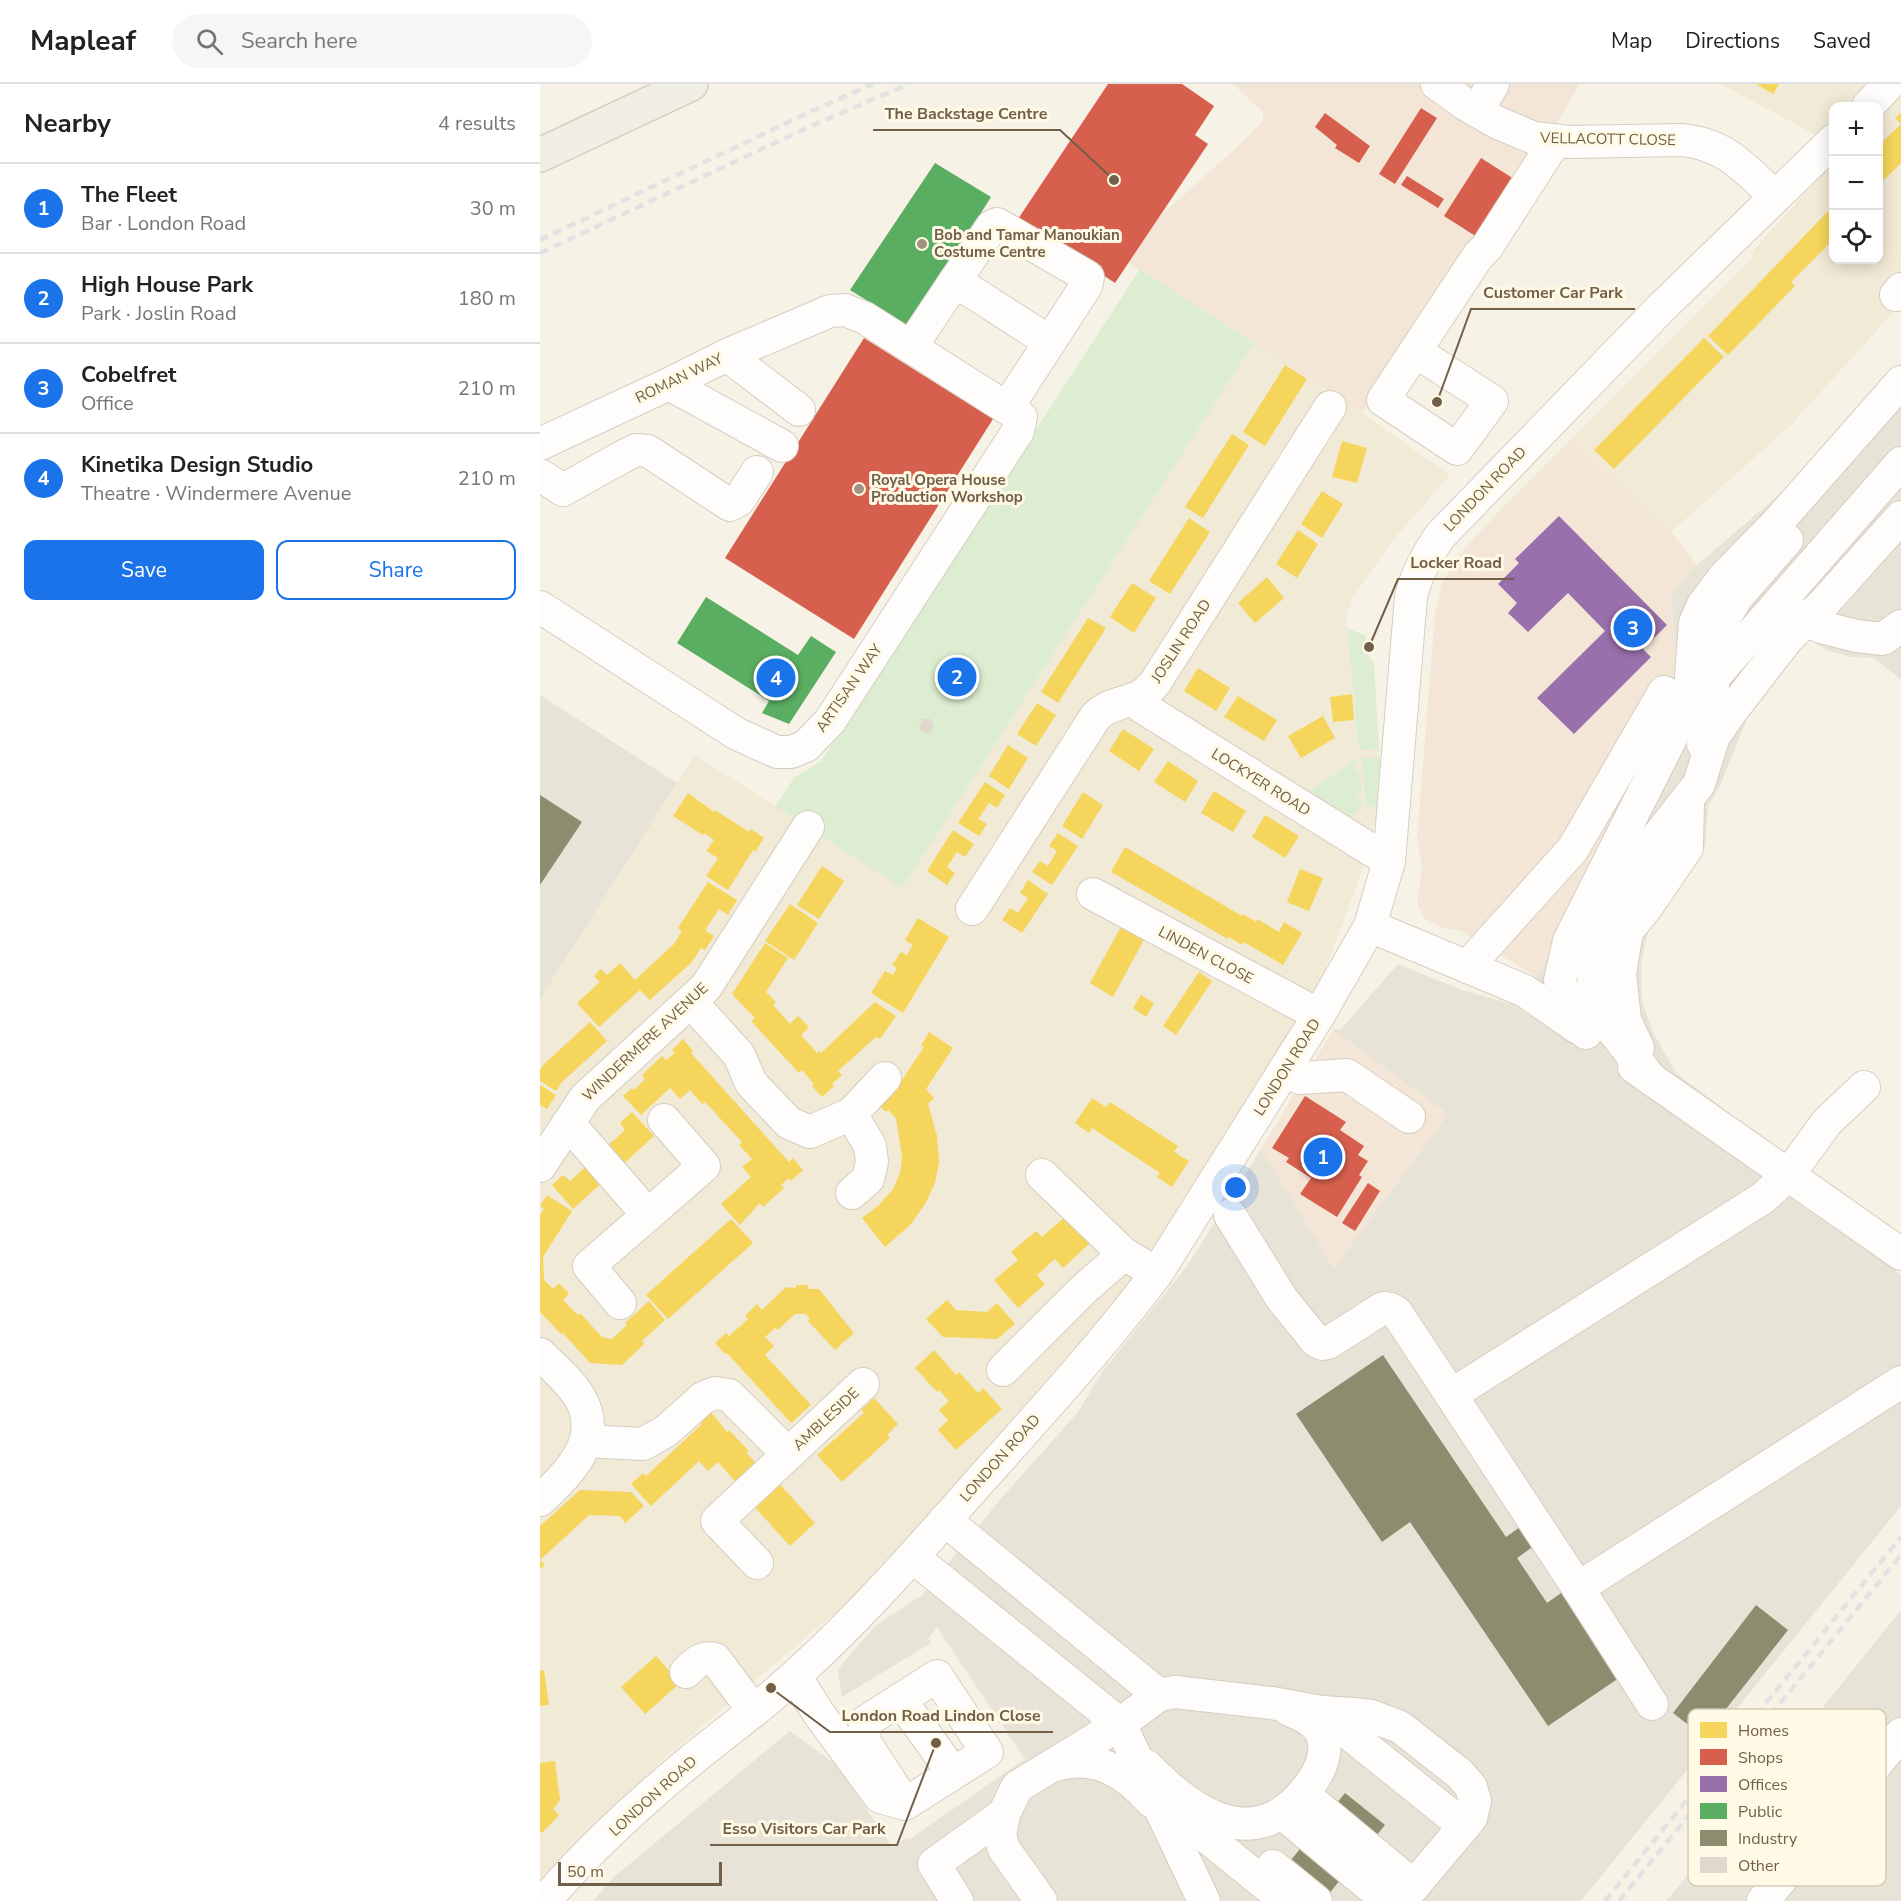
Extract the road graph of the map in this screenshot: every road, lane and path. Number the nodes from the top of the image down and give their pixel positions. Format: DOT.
graph roads {
  1 [pos="691,84"];
  2 [pos="1437,84"];
  3 [pos="1493,84"];
  4 [pos="1889,84"];
  5 [pos="1872,102"];
  6 [pos="1477,111"];
  7 [pos="1555,141"];
  8 [pos="1829,144"];
  9 [pos="540,155"];
  10 [pos="1775,196"];
  11 [pos="955,281"];
  12 [pos="1050,342"];
  13 [pos="911,347"];
  14 [pos="1415,351"];
  15 [pos="727,355"];
  16 [pos="1901,382"];
  17 [pos="669,384"];
  18 [pos="1330,407"];
  19 [pos="799,410"];
  20 [pos="1901,411"];
  21 [pos="1012,420"];
  22 [pos="1901,441"];
  23 [pos="540,444"];
  24 [pos="782,446"];
  25 [pos="1901,464"];
  26 [pos="756,472"];
  27 [pos="540,475"];
  28 [pos="1901,494"];
  29 [pos="1901,517"];
  30 [pos="540,607"];
  31 [pos="1772,611"];
  32 [pos="1901,626"];
  33 [pos="1708,667"];
  34 [pos="1664,692"];
  35 [pos="1138,698"];
  36 [pos="1707,717"];
  37 [pos="1693,792"];
  38 [pos="808,827"];
  39 [pos="1389,861"];
  40 [pos="1093,894"];
  41 [pos="972,909"];
  42 [pos="1370,926"];
  43 [pos="1467,967"];
  44 [pos="691,1002"];
  45 [pos="1319,1015"];
  46 [pos="1586,1034"];
  47 [pos="1284,1071"];
  48 [pos="885,1077"];
  49 [pos="1651,1079"];
  50 [pos="850,1114"];
  51 [pos="1409,1117"];
  52 [pos="664,1120"];
  53 [pos="568,1123"];
  54 [pos="540,1166"];
  55 [pos="1042,1175"];
  56 [pos="1796,1179"];
  57 [pos="852,1193"];
  58 [pos="648,1215"];
  59 [pos="1230,1215"];
  60 [pos="1124,1254"];
  61 [pos="1901,1254"];
  62 [pos="1156,1272"];
  63 [pos="620,1303"];
  64 [pos="540,1354"];
  65 [pos="1003,1370"];
  66 [pos="1901,1382"];
  67 [pos="863,1384"];
  68 [pos="1451,1395"];
  69 [pos="586,1441"];
  70 [pos="788,1454"];
  71 [pos="540,1500"];
  72 [pos="945,1520"];
  73 [pos="913,1557"];
  74 [pos="757,1563"];
  75 [pos="1578,1588"];
  76 [pos="686,1672"];
  77 [pos="795,1676"];
  78 [pos="1159,1695"];
  79 [pos="900,1699"];
  80 [pos="1272,1703"];
  81 [pos="1652,1704"];
  82 [pos="754,1711"];
  83 [pos="1322,1712"];
  84 [pos="1901,1734"];
  85 [pos="1126,1737"];
  86 [pos="1886,1752"];
  87 [pos="1052,1766"];
  88 [pos="953,1773"];
  89 [pos="905,1804"];
  90 [pos="1282,1810"];
  91 [pos="1004,1814"];
  92 [pos="1164,1816"];
  93 [pos="1468,1817"];
  94 [pos="1215,1818"];
  95 [pos="1775,1886"];
  96 [pos="1199,1891"];
  97 [pos="545,1894"];
  98 [pos="1401,1896"];
  99 [pos="957,1901"];
  100 [pos="1041,1901"];
  101 [pos="1219,1901"];
  102 [pos="1251,1901"];
  103 [pos="1287,1901"];
  104 [pos="1316,1901"];
  105 [pos="1355,1901"];
  106 [pos="1763,1901"];
  1 -- 9 [label="main road"];
  2 -- 6 [label="street, VELLACOTT CLOSE"];
  3 -- 6 [label="street"];
  4 -- 5 [label="street"];
  6 -- 7 [label="street, VELLACOTT CLOSE"];
  7 -- 10 [label="street, VELLACOTT CLOSE"];
  7 -- 14 [label="street"];
  8 -- 10 [label="street, LONDON ROAD"];
  10 -- 39 [label="street, LONDON ROAD"];
  11 -- 12 [label="street"];
  11 -- 12 [label="street, ARTISAN WAY"];
  11 -- 13 [label="street"];
  12 -- 21 [label="street, ARTISAN WAY"];
  13 -- 15 [label="street, ROMAN WAY"];
  13 -- 21 [label="street, ROMAN WAY"];
  15 -- 17 [label="street, ROMAN WAY"];
  15 -- 19 [label="street"];
  16 -- 33 [label="street"];
  17 -- 23 [label="street, ROMAN WAY"];
  17 -- 24 [label="street"];
  18 -- 35 [label="street, JOSLIN ROAD"];
  20 -- 31 [label="street"];
  21 -- 30 [label="street, ARTISAN WAY"];
  22 -- 31 [label="street"];
  25 -- 31 [label="street"];
  26 -- 27 [label="street"];
  28 -- 31 [label="street"];
  29 -- 31 [label="street"];
  31 -- 32 [label="street"];
  31 -- 33 [label="street"];
  31 -- 33 [label="street"];
  31 -- 36 [label="street"];
  31 -- 37 [label="street"];
  33 -- 36 [label="street"];
  33 -- 46 [label="street"];
  34 -- 43 [label="street"];
  35 -- 39 [label="street, LOCKYER ROAD"];
  35 -- 41 [label="street, JOSLIN ROAD"];
  36 -- 37 [label="street"];
  37 -- 49 [label="street"];
  38 -- 44 [label="street, WINDERMERE AVENUE"];
  39 -- 42 [label="street, LONDON ROAD"];
  40 -- 45 [label="street, LINDEN CLOSE"];
  42 -- 43 [label="street"];
  42 -- 45 [label="street, LONDON ROAD"];
  43 -- 46 [label="street"];
  44 -- 50 [label="street"];
  44 -- 53 [label="street, WINDERMERE AVENUE"];
  45 -- 47 [label="street, LONDON ROAD"];
  46 -- 49 [label="street"];
  47 -- 51 [label="street"];
  47 -- 62 [label="street, LONDON ROAD"];
  48 -- 50 [label="street"];
  49 -- 56 [label="street"];
  50 -- 57 [label="street"];
  52 -- 58 [label="street"];
  53 -- 54 [label="street, WINDERMERE AVENUE"];
  53 -- 58 [label="street"];
  55 -- 60 [label="street"];
  56 -- 61 [label="street"];
  56 -- 68 [label="street"];
  58 -- 63 [label="street"];
  59 -- 68 [label="street"];
  60 -- 62 [label="street"];
  60 -- 65 [label="street"];
  62 -- 72 [label="street, LONDON ROAD"];
  64 -- 69 [label="street"];
  66 -- 75 [label="street"];
  67 -- 70 [label="street, AMBLESIDE"];
  68 -- 75 [label="street"];
  69 -- 70 [label="street, AMBLESIDE"];
  69 -- 71 [label="street"];
  70 -- 74 [label="street, AMBLESIDE"];
  72 -- 73 [label="street, LONDON ROAD"];
  72 -- 78 [label="street"];
  73 -- 77 [label="street, LONDON ROAD"];
  73 -- 85 [label="street"];
  75 -- 81 [label="street"];
  76 -- 82 [label="street"];
  77 -- 82 [label="street, LONDON ROAD"];
  77 -- 89 [label="street"];
  78 -- 80 [label="street"];
  78 -- 85 [label="street"];
  79 -- 88 [label="street"];
  79 -- 88 [label="street"];
  79 -- 89 [label="street"];
  80 -- 83 [label="street"];
  80 -- 90 [label="street"];
  82 -- 97 [label="street, LONDON ROAD"];
  83 -- 93 [label="street"];
  83 -- 93 [label="street"];
  84 -- 86 [label="street"];
  85 -- 87 [label="street"];
  85 -- 92 [label="street"];
  85 -- 94 [label="street"];
  87 -- 91 [label="street"];
  87 -- 92 [label="street"];
  88 -- 89 [label="street"];
  90 -- 94 [label="street"];
  90 -- 98 [label="street"];
  90 -- 105 [label="street"];
  91 -- 99 [label="street"];
  91 -- 100 [label="street"];
  92 -- 96 [label="street"];
  92 -- 102 [label="street"];
  92 -- 103 [label="street"];
  93 -- 98 [label="street"];
  94 -- 104 [label="street"];
  95 -- 106 [label="street"];
  96 -- 101 [label="street"];
}
